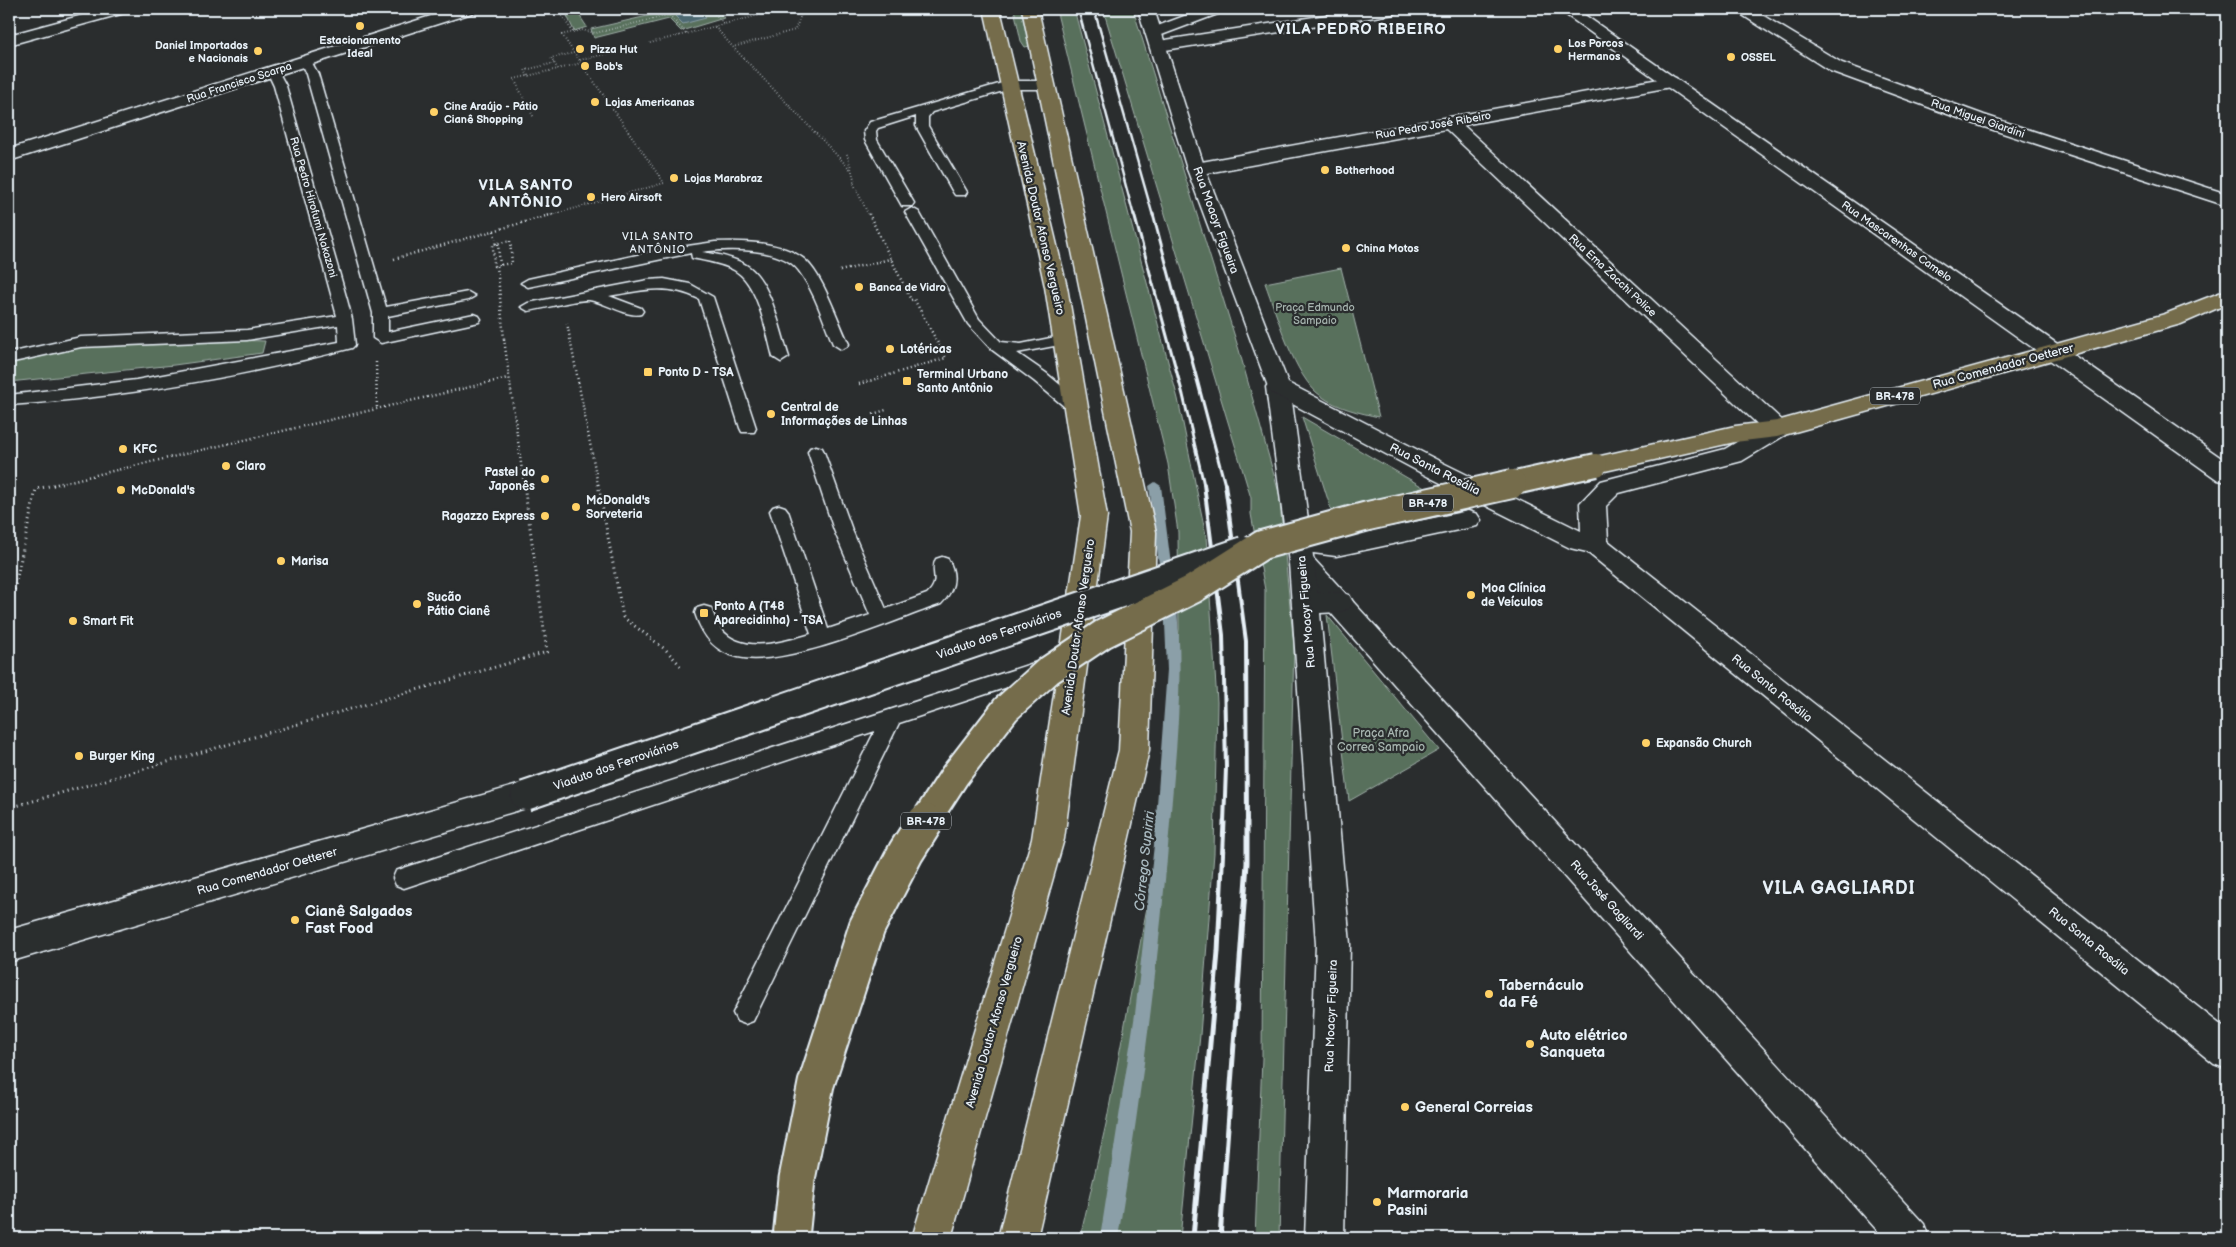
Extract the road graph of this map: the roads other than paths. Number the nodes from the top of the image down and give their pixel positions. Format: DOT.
graph roads {
  1 [pos="122,9"];
  2 [pos="469,9"];
  3 [pos="992,9"];
  4 [pos="1030,9"];
  5 [pos="1146,9"];
  6 [pos="1217,9"];
  7 [pos="1226,9"];
  8 [pos="1394,9"];
  9 [pos="1566,9"];
  10 [pos="1741,9"];
  11 [pos="1245,32"];
  12 [pos="9,40"];
  13 [pos="1156,40"];
  14 [pos="306,60"];
  15 [pos="273,71"];
  16 [pos="1670,82"];
  17 [pos="1009,85"];
  18 [pos="1046,85"];
  19 [pos="930,108"];
  20 [pos="1449,122"];
  21 [pos="9,155"];
  22 [pos="1196,169"];
  23 [pos="960,192"];
  24 [pos="2227,200"];
  25 [pos="679,252"];
  26 [pos="528,283"];
  27 [pos="468,296"];
  28 [pos="583,296"];
  29 [pos="2227,296"];
  30 [pos="528,307"];
  31 [pos="636,311"];
  32 [pos="380,313"];
  33 [pos="474,318"];
  34 [pos="345,319"];
  35 [pos="1065,340"];
  36 [pos="841,344"];
  37 [pos="996,346"];
  38 [pos="2054,352"];
  39 [pos="781,357"];
  40 [pos="9,358"];
  41 [pos="1278,387"];
  42 [pos="9,400"];
  43 [pos="1078,409"];
  44 [pos="748,428"];
  45 [pos="1777,428"];
  46 [pos="816,452"];
  47 [pos="1596,465"];
  48 [pos="2227,474"];
  49 [pos="779,511"];
  50 [pos="1468,520"];
  51 [pos="1262,544"];
  52 [pos="1595,546"];
  53 [pos="1301,553"];
  54 [pos="942,564"];
  55 [pos="1339,602"];
  56 [pos="1306,607"];
  57 [pos="704,613"];
  58 [pos="880,618"];
  59 [pos="822,638"];
  60 [pos="1074,658"];
  61 [pos="892,718"];
  62 [pos="525,796"];
  63 [pos="404,878"];
  64 [pos="9,946"];
  65 [pos="745,1013"];
  66 [pos="2227,1052"];
  67 [pos="791,1238"];
  68 [pos="931,1238"];
  69 [pos="1017,1238"];
  70 [pos="1324,1238"];
  71 [pos="1910,1238"];
  1 -- 12 [label="street"];
  2 -- 14 [label="street, Rua Francisco Scarpa"];
  3 -- 17 [label="main road, Avenida Doutor Afonso Vergueiro"];
  4 -- 18 [label="main road"];
  5 -- 13 [label="street, Rua Moacyr Figueira"];
  6 -- 13 [label="street"];
  7 -- 11 [label="street"];
  8 -- 11 [label="street"];
  9 -- 16 [label="street, Rua Mascarenhas Camelo"];
  10 -- 24 [label="street, Rua Miguel Giardini"];
  11 -- 13 [label="street"];
  13 -- 22 [label="street, Rua Moacyr Figueira"];
  14 -- 15 [label="street, Rua Francisco Scarpa"];
  14 -- 32 [label="lane"];
  15 -- 21 [label="street, Rua Francisco Scarpa"];
  15 -- 34 [label="lane, Rua Pedro Hirofumi Nakazoni"];
  16 -- 20 [label="street, Rua Pedro José Ribeiro"];
  16 -- 38 [label="street, Rua Mascarenhas Camelo"];
  17 -- 18 [label="lane"];
  17 -- 19 [label="lane"];
  17 -- 35 [label="main road, Avenida Doutor Afonso Vergueiro"];
  18 -- 69 [label="main road"];
  19 -- 23 [label="lane"];
  19 -- 37 [label="lane"];
  20 -- 22 [label="street, Rua Pedro José Ribeiro"];
  20 -- 45 [label="street, Rua Ema Zacchi Police"];
  22 -- 41 [label="street, Rua Moacyr Figueira"];
  25 -- 26 [label="lane"];
  25 -- 36 [label="lane"];
  25 -- 39 [label="lane"];
  27 -- 32 [label="lane"];
  28 -- 30 [label="lane"];
  28 -- 31 [label="lane"];
  28 -- 44 [label="lane"];
  29 -- 38 [label="main road, Rua Comendador Oetterer / BR-478"];
  32 -- 33 [label="lane"];
  34 -- 40 [label="lane"];
  34 -- 42 [label="lane, Rua Pedro Hirofumi Nakazoni"];
  35 -- 37 [label="lane"];
  35 -- 43 [label="main road, Avenida Doutor Afonso Vergueiro"];
  37 -- 43 [label="lane"];
  38 -- 45 [label="main road, Rua Comendador Oetterer / BR-478"];
  38 -- 48 [label="street, Rua Mascarenhas Camelo"];
  41 -- 52 [label="street, Rua Santa Rosália"];
  41 -- 53 [label="street, Rua Moacyr Figueira"];
  43 -- 60 [label="main road, Avenida Doutor Afonso Vergueiro"];
  45 -- 47 [label="main road, Rua Comendador Oetterer / BR-478"];
  45 -- 52 [label="street, Rua Comendador Oetterer / BR-478"];
  46 -- 58 [label="lane"];
  47 -- 51 [label="main road, Viaduto dos Ferroviários / BR-478, bridge"];
  49 -- 59 [label="lane"];
  50 -- 53 [label="street"];
  51 -- 62 [label="street, Viaduto dos Ferroviários, bridge"];
  51 -- 67 [label="main road, BR-478, bridge"];
  52 -- 66 [label="street, Rua Santa Rosália"];
  53 -- 55 [label="street, Rua José Gagliardi"];
  53 -- 56 [label="street, Rua Moacyr Figueira"];
  54 -- 58 [label="lane"];
  55 -- 56 [label="street"];
  55 -- 71 [label="street, Rua José Gagliardi"];
  56 -- 70 [label="street, Rua Moacyr Figueira"];
  57 -- 59 [label="lane"];
  58 -- 59 [label="lane"];
  60 -- 61 [label="lane"];
  60 -- 68 [label="main road, Avenida Doutor Afonso Vergueiro"];
  61 -- 63 [label="lane"];
  61 -- 65 [label="lane"];
  62 -- 64 [label="street, Rua Comendador Oetterer"];
}
